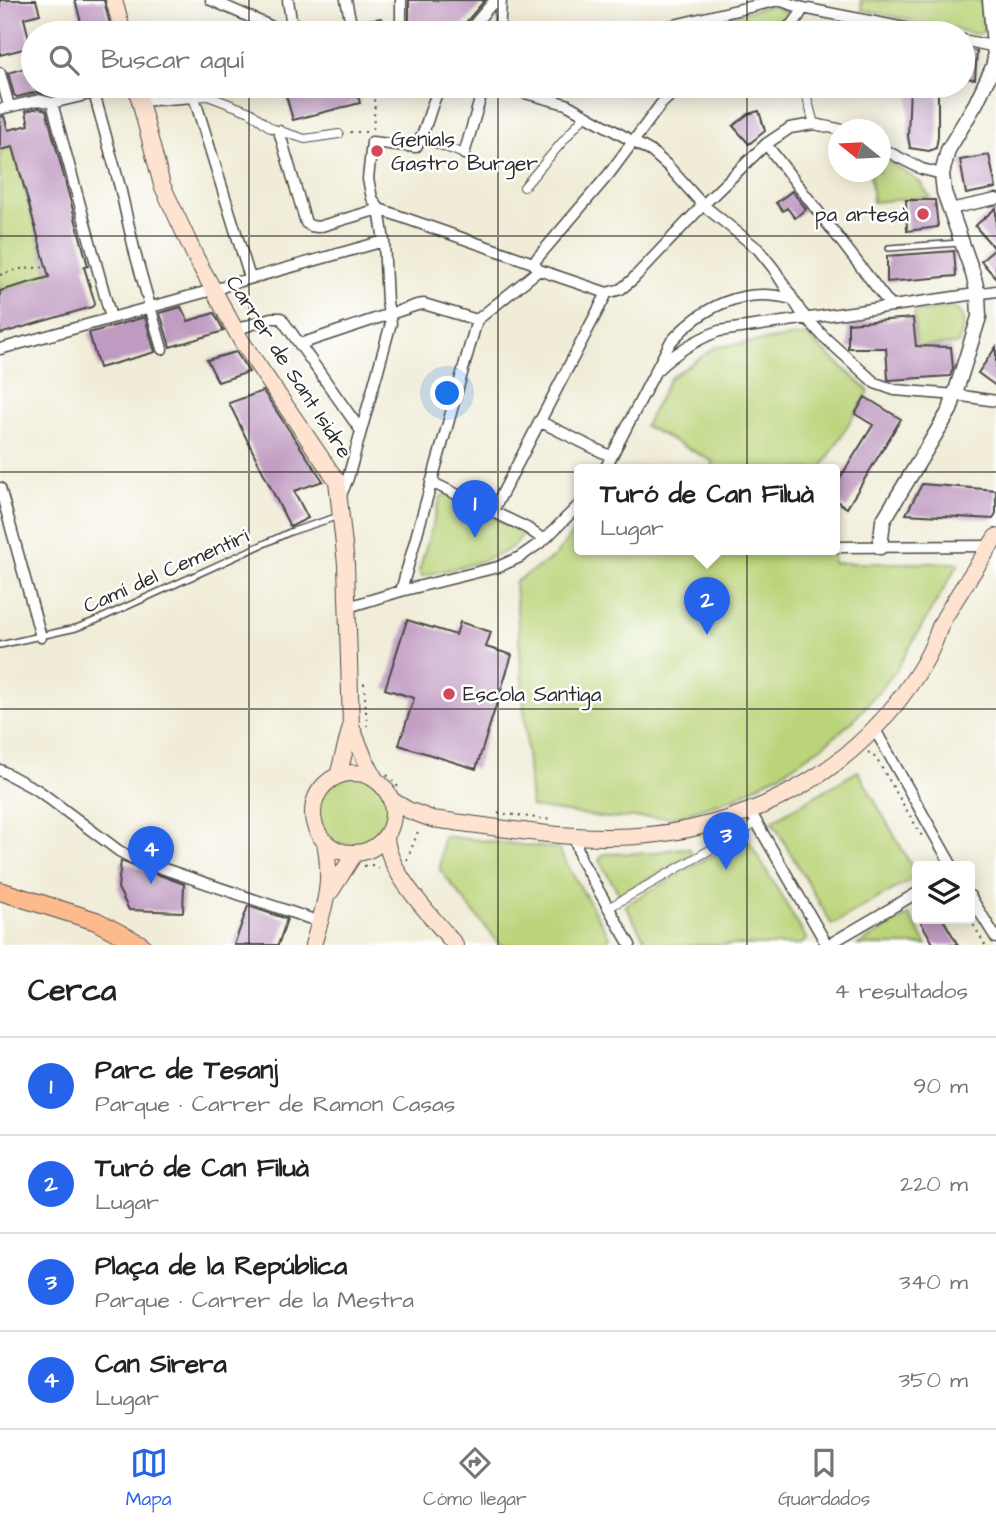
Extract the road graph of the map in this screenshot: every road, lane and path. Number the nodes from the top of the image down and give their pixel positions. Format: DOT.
graph roads {
  1 [pos="114,0"];
  2 [pos="211,0"];
  3 [pos="288,0"];
  4 [pos="346,0"];
  5 [pos="401,0"];
  6 [pos="495,0"];
  7 [pos="501,0"];
  8 [pos="778,0"];
  9 [pos="990,0"];
  10 [pos="803,8"];
  11 [pos="487,10"];
  12 [pos="501,15"];
  13 [pos="120,21"];
  14 [pos="259,21"];
  15 [pos="291,21"];
  16 [pos="350,21"];
  17 [pos="401,21"];
  18 [pos="477,21"];
  19 [pos="500,21"];
  20 [pos="691,21"];
  21 [pos="796,21"];
  22 [pos="869,21"];
  23 [pos="975,43"];
  24 [pos="995,47"];
  25 [pos="0,73"];
  26 [pos="73,98"];
  27 [pos="95,98"];
  28 [pos="139,98"];
  29 [pos="194,98"];
  30 [pos="213,98"];
  31 [pos="374,98"];
  32 [pos="434,98"];
  33 [pos="481,98"];
  34 [pos="547,98"];
  35 [pos="667,98"];
  36 [pos="807,98"];
  37 [pos="551,99"];
  38 [pos="52,103"];
  39 [pos="4,108"];
  40 [pos="586,114"];
  41 [pos="814,124"];
  42 [pos="828,127"];
  43 [pos="279,131"];
  44 [pos="339,134"];
  45 [pos="421,138"];
  46 [pos="633,141"];
  47 [pos="766,144"];
  48 [pos="464,154"];
  49 [pos="891,154"];
  50 [pos="942,174"];
  51 [pos="524,187"];
  52 [pos="996,199"];
  53 [pos="703,205"];
  54 [pos="379,209"];
  55 [pos="950,209"];
  56 [pos="384,241"];
  57 [pos="962,243"];
  58 [pos="889,248"];
  59 [pos="46,267"];
  60 [pos="536,267"];
  61 [pos="0,275"];
  62 [pos="250,278"];
  63 [pos="221,288"];
  64 [pos="996,291"];
  65 [pos="607,293"];
  66 [pos="978,294"];
  67 [pos="791,299"];
  68 [pos="891,306"];
  69 [pos="150,307"];
  70 [pos="390,316"];
  71 [pos="111,318"];
  72 [pos="806,318"];
  73 [pos="477,320"];
  74 [pos="235,330"];
  75 [pos="300,344"];
  76 [pos="0,349"];
  77 [pos="162,349"];
  78 [pos="657,370"];
  79 [pos="956,395"];
  80 [pos="996,401"];
  81 [pos="539,421"];
  82 [pos="361,431"];
  83 [pos="610,456"];
  84 [pos="607,464"];
  85 [pos="431,482"];
  86 [pos="0,488"];
  87 [pos="340,498"];
  88 [pos="574,510"];
  89 [pos="494,511"];
  90 [pos="341,515"];
  91 [pos="544,540"];
  92 [pos="993,542"];
  93 [pos="840,547"];
  94 [pos="880,547"];
  95 [pos="401,591"];
  96 [pos="348,607"];
  97 [pos="41,636"];
  98 [pos="0,645"];
  99 [pos="363,674"];
  100 [pos="359,725"];
  101 [pos="874,728"];
  102 [pos="858,742"];
  103 [pos="0,769"];
  104 [pos="380,775"];
  105 [pos="338,776"];
  106 [pos="399,798"];
  107 [pos="494,813"];
  108 [pos="753,817"];
  109 [pos="432,819"];
  110 [pos="560,821"];
  111 [pos="388,833"];
  112 [pos="574,835"];
  113 [pos="325,842"];
  114 [pos="925,842"];
  115 [pos="360,852"];
  116 [pos="949,861"];
  117 [pos="394,868"];
  118 [pos="0,891"];
  119 [pos="328,896"];
  120 [pos="912,896"];
  121 [pos="0,899"];
  122 [pos="975,904"];
  123 [pos="608,908"];
  124 [pos="320,922"];
  125 [pos="973,924"];
  126 [pos="996,938"];
  127 [pos="119,945"];
  128 [pos="141,945"];
  129 [pos="313,945"];
  130 [pos="455,945"];
  131 [pos="629,945"];
  132 [pos="828,945"];
  133 [pos="985,945"];
  1 -- 13 [label="main road"];
  2 -- 14 [label="street"];
  3 -- 15 [label="street"];
  4 -- 16 [label="street"];
  5 -- 17 [label="street"];
  6 -- 11 [label="street"];
  7 -- 12 [label="street"];
  8 -- 10 [label="street"];
  8 -- 20 [label="street"];
  9 -- 24 [label="street"];
  10 -- 21 [label="street"];
  10 -- 22 [label="street"];
  11 -- 12 [label="street"];
  11 -- 18 [label="street"];
  12 -- 19 [label="street"];
  23 -- 24 [label="street"];
  24 -- 50 [label="street"];
  25 -- 39 [label="street"];
  26 -- 38 [label="street"];
  27 -- 69 [label="street"];
  28 -- 63 [label="main road, Carrer de Sant Isidre"];
  29 -- 62 [label="street"];
  30 -- 43 [label="street"];
  31 -- 44 [label="path"];
  32 -- 45 [label="street"];
  33 -- 48 [label="street"];
  34 -- 37 [label="street"];
  35 -- 46 [label="street"];
  36 -- 41 [label="street"];
  37 -- 40 [label="street"];
  38 -- 39 [label="street"];
  38 -- 71 [label="street"];
  40 -- 46 [label="street"];
  40 -- 51 [label="street"];
  41 -- 42 [label="street"];
  41 -- 47 [label="street"];
  43 -- 44 [label="street"];
  43 -- 54 [label="street"];
  45 -- 48 [label="street"];
  45 -- 54 [label="street"];
  46 -- 53 [label="street"];
  46 -- 60 [label="street"];
  47 -- 53 [label="street"];
  47 -- 68 [label="street"];
  49 -- 50 [label="street"];
  50 -- 55 [label="street"];
  52 -- 55 [label="street"];
  53 -- 65 [label="street"];
  53 -- 67 [label="street"];
  54 -- 56 [label="street"];
  54 -- 60 [label="street"];
  55 -- 57 [label="street"];
  56 -- 62 [label="street"];
  56 -- 70 [label="street"];
  57 -- 58 [label="lane"];
  57 -- 66 [label="street"];
  59 -- 61 [label="path"];
  60 -- 65 [label="street"];
  60 -- 73 [label="street"];
  62 -- 63 [label="street"];
  63 -- 69 [label="street"];
  63 -- 74 [label="main road, Carrer de Sant Isidre"];
  64 -- 66 [label="street"];
  65 -- 81 [label="street"];
  66 -- 68 [label="street"];
  66 -- 79 [label="street"];
  67 -- 72 [label="street"];
  67 -- 78 [label="street"];
  68 -- 72 [label="street"];
  69 -- 71 [label="street"];
  69 -- 77 [label="street"];
  70 -- 73 [label="street"];
  70 -- 75 [label="street"];
  70 -- 82 [label="street"];
  71 -- 76 [label="street"];
  72 -- 78 [label="street"];
  72 -- 79 [label="street"];
  73 -- 85 [label="street"];
  74 -- 75 [label="street"];
  74 -- 87 [label="main road, Carrer de Sant Isidre"];
  75 -- 82 [label="street"];
  78 -- 83 [label="street"];
  79 -- 80 [label="street"];
  79 -- 94 [label="street"];
  81 -- 83 [label="street"];
  81 -- 89 [label="street"];
  82 -- 87 [label="street"];
  83 -- 84 [label="street"];
  85 -- 89 [label="street"];
  85 -- 95 [label="street"];
  86 -- 97 [label="street"];
  87 -- 90 [label="main road, Carrer de Sant Isidre"];
  88 -- 91 [label="street"];
  89 -- 91 [label="street"];
  90 -- 96 [label="main road, Carrer de Sant Isidre"];
  90 -- 97 [label="lane, Camí del Cementiri"];
  91 -- 95 [label="street"];
  92 -- 94 [label="street"];
  92 -- 101 [label="main road"];
  93 -- 94 [label="street"];
  95 -- 96 [label="street"];
  96 -- 100 [label="main road, Carrer de Sant Isidre"];
  97 -- 98 [label="lane, Camí del Cementiri"];
  99 -- 100 [label="path"];
  100 -- 104 [label="main road, Carrer de Sant Isidre"];
  100 -- 105 [label="main road, Carrer de Sant Isidre"];
  101 -- 102 [label="main road"];
  101 -- 116 [label="street"];
  102 -- 108 [label="main road"];
  102 -- 114 [label="path"];
  103 -- 124 [label="street"];
  104 -- 105 [label="main road"];
  104 -- 106 [label="path"];
  104 -- 106 [label="main road"];
  105 -- 113 [label="main road"];
  106 -- 109 [label="main road"];
  106 -- 111 [label="main road"];
  107 -- 110 [label="path"];
  108 -- 112 [label="main road"];
  108 -- 123 [label="street"];
  108 -- 132 [label="street"];
  109 -- 111 [label="main road"];
  109 -- 112 [label="main road"];
  111 -- 115 [label="main road"];
  111 -- 117 [label="main road"];
  112 -- 123 [label="street"];
  113 -- 115 [label="main road"];
  113 -- 119 [label="main road"];
  115 -- 117 [label="main road"];
  115 -- 119 [label="main road"];
  117 -- 130 [label="main road"];
  118 -- 128 [label="highway"];
  119 -- 124 [label="main road"];
  120 -- 132 [label="street"];
  121 -- 127 [label="highway"];
  122 -- 126 [label="street"];
  123 -- 131 [label="street"];
  124 -- 129 [label="main road"];
  125 -- 133 [label="path"];
}
